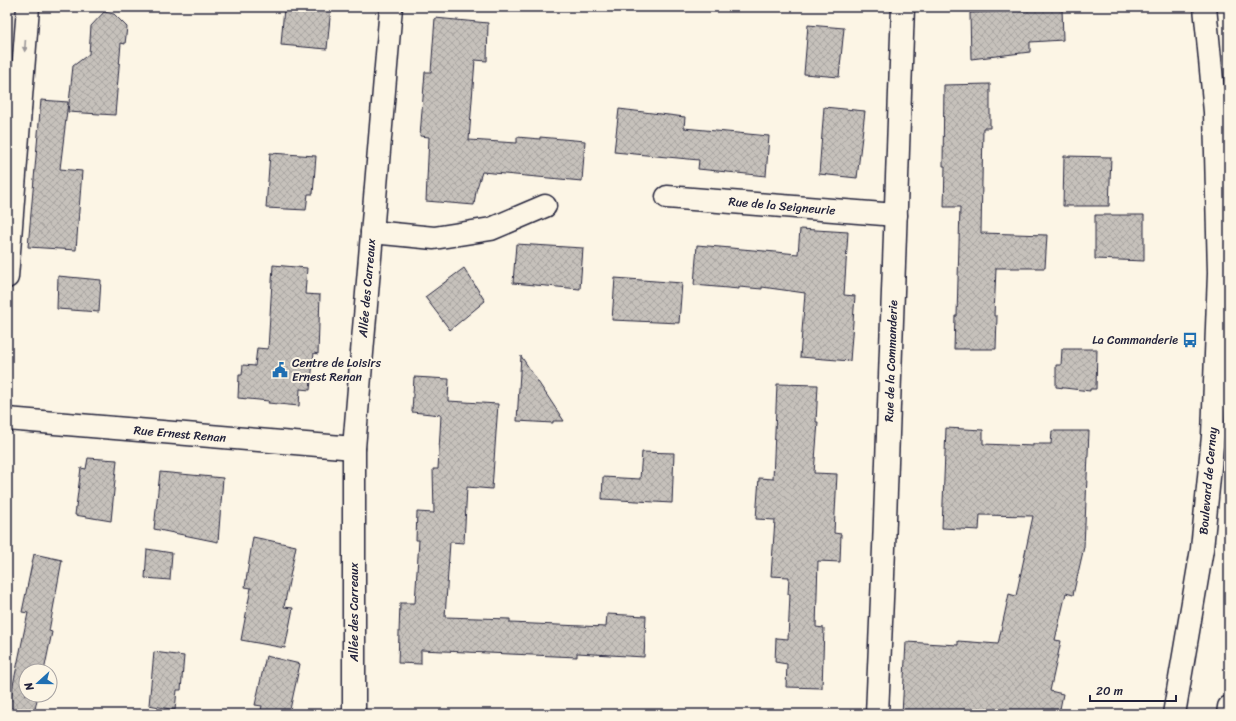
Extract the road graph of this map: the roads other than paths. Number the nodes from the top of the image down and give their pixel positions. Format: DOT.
graph roads {
  1 [pos="28,7"];
  2 [pos="391,7"];
  3 [pos="903,7"];
  4 [pos="1205,7"];
  5 [pos="667,196"];
  6 [pos="545,206"];
  7 [pos="896,215"];
  8 [pos="372,232"];
  9 [pos="7,277"];
  10 [pos="7,419"];
  11 [pos="354,448"];
  12 [pos="1229,707"];
  13 [pos="354,714"];
  14 [pos="877,714"];
  15 [pos="1174,714"];
  16 [pos="1228,714"];
  1 -- 9 [label="street, one-way"];
  2 -- 8 [label="street, Allée des Carreaux"];
  3 -- 7 [label="street, Rue de la Commanderie"];
  4 -- 15 [label="street, Boulevard de Cernay"];
  5 -- 7 [label="street, Rue de la Seigneurie"];
  6 -- 8 [label="street"];
  7 -- 14 [label="street, Rue de la Commanderie"];
  8 -- 11 [label="street, Allée des Carreaux"];
  10 -- 11 [label="street, Rue Ernest Renan"];
  11 -- 13 [label="street, Allée des Carreaux"];
  12 -- 16 [label="street"];
}
